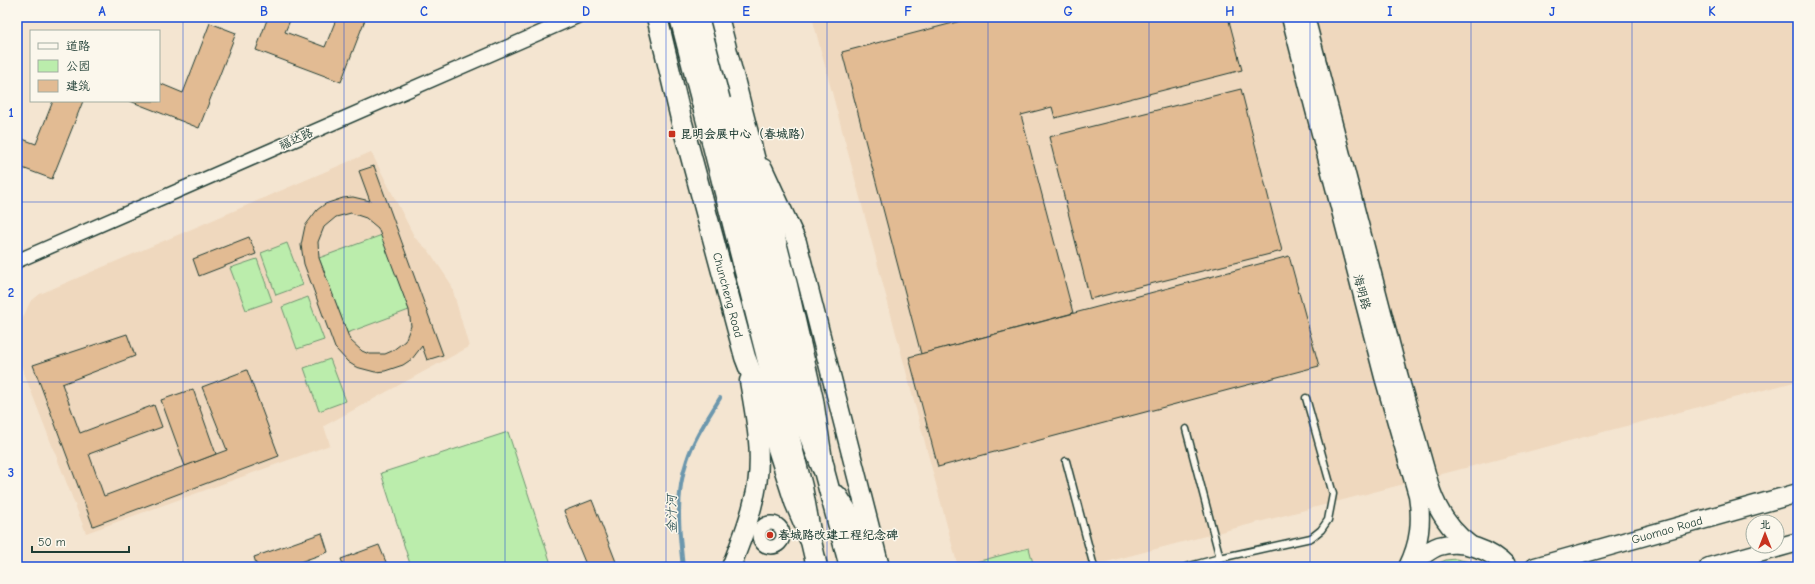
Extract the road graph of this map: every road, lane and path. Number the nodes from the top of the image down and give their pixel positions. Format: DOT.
graph roads {
  1 [pos="576,17"];
  2 [pos="656,17"];
  3 [pos="681,17"];
  4 [pos="697,17"];
  5 [pos="718,17"];
  6 [pos="1291,17"];
  7 [pos="1305,17"];
  8 [pos="711,104"];
  9 [pos="752,145"];
  10 [pos="17,261"];
  11 [pos="745,357"];
  12 [pos="1306,398"];
  13 [pos="1186,429"];
  14 [pos="1066,461"];
  15 [pos="826,475"];
  16 [pos="1798,493"];
  17 [pos="810,537"];
  18 [pos="1798,542"];
  19 [pos="1471,546"];
  20 [pos="1220,558"];
  21 [pos="731,567"];
  22 [pos="817,567"];
  23 [pos="850,567"];
  24 [pos="868,567"];
  25 [pos="880,567"];
  26 [pos="1094,567"];
  27 [pos="1186,567"];
  28 [pos="1409,567"];
  29 [pos="1507,567"];
  30 [pos="1535,567"];
  31 [pos="1709,567"];
  1 -- 10 [label="street, 福达路"];
  2 -- 11 [label="main road, Chuncheng Road"];
  3 -- 8 [label="highway, bridge"];
  4 -- 8 [label="highway, bridge"];
  5 -- 9 [label="main road"];
  6 -- 28 [label="main road, 海明路"];
  7 -- 19 [label="main road, 海明路"];
  8 -- 15 [label="highway"];
  8 -- 17 [label="highway"];
  9 -- 15 [label="main road"];
  9 -- 25 [label="main road"];
  11 -- 17 [label="main road, Chuncheng Road"];
  11 -- 21 [label="main road"];
  12 -- 20 [label="lane"];
  13 -- 20 [label="lane"];
  14 -- 26 [label="lane"];
  15 -- 23 [label="main road"];
  15 -- 24 [label="main road"];
  16 -- 30 [label="main road, Guomao Road"];
  17 -- 22 [label="main road, Chuncheng Road"];
  18 -- 31 [label="main road"];
  19 -- 28 [label="main road"];
  19 -- 29 [label="main road"];
  20 -- 27 [label="lane"];
}
